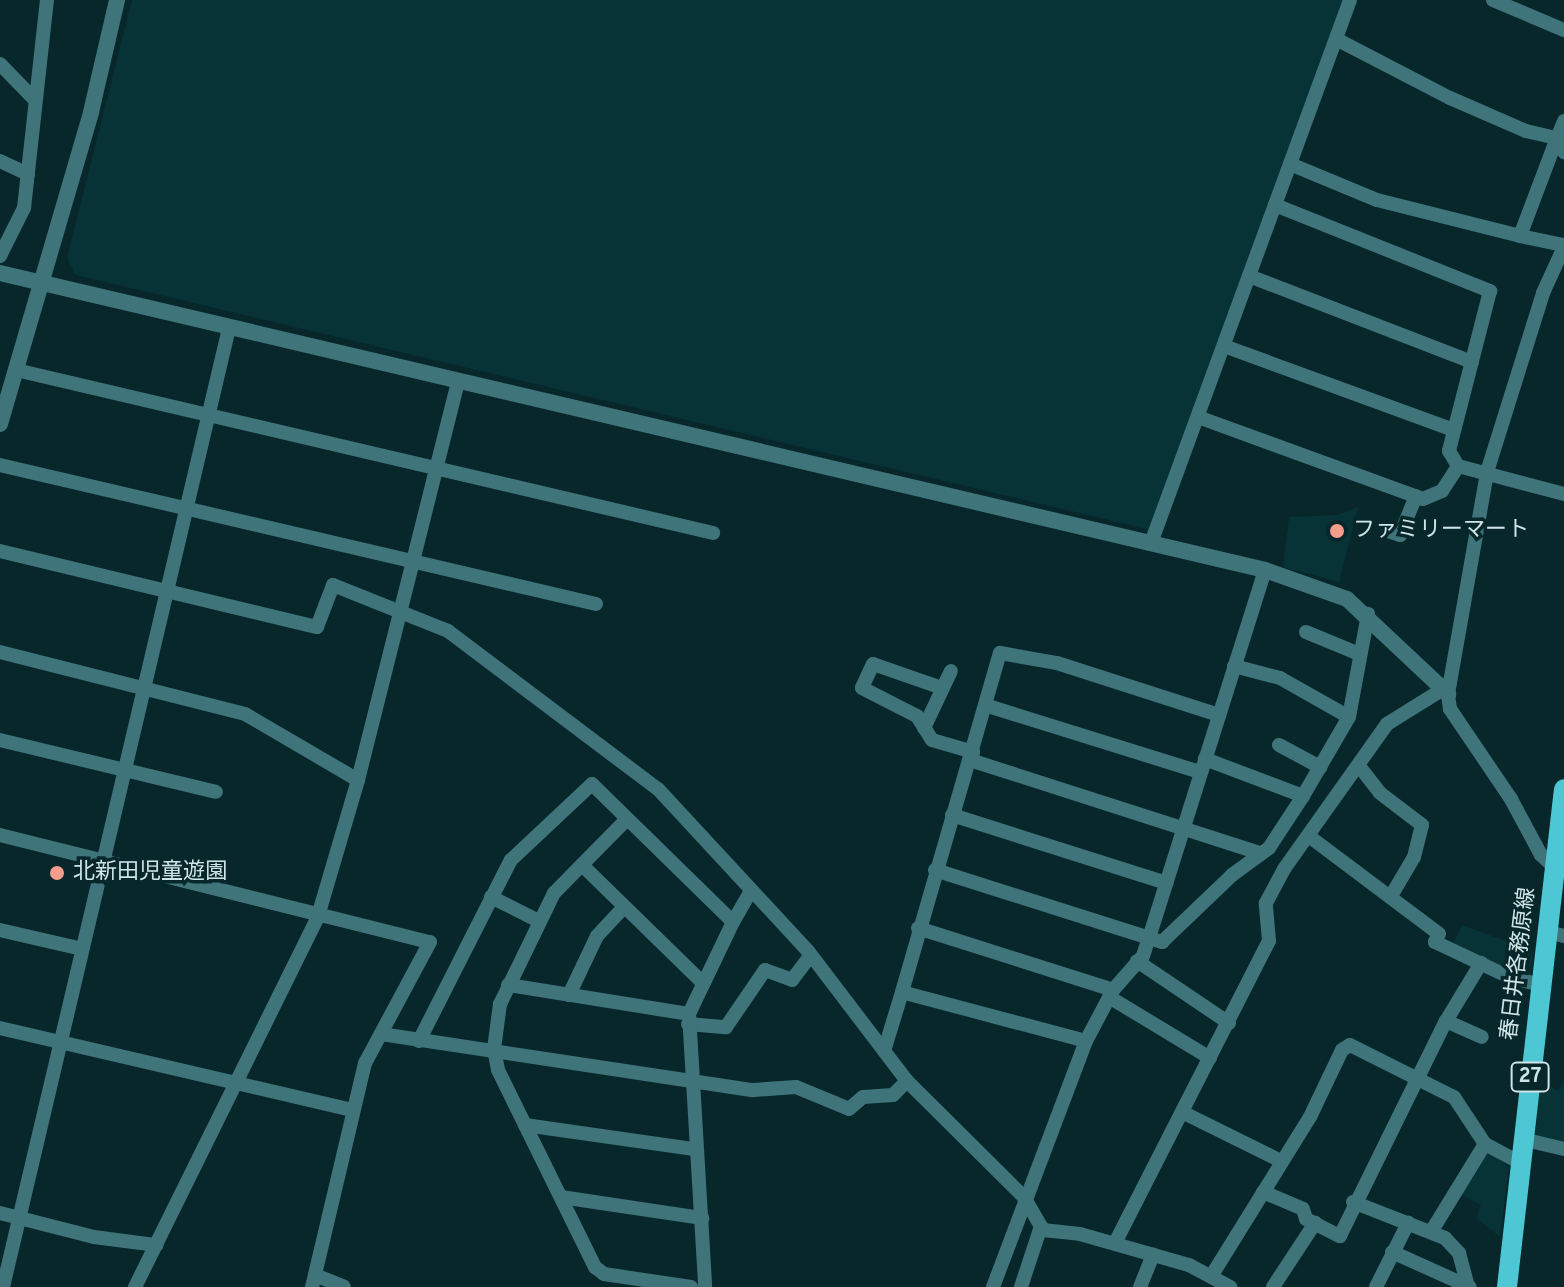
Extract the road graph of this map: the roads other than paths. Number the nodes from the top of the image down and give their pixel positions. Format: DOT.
graph roads {
  1 [pos="47,0"];
  2 [pos="117,0"];
  3 [pos="1350,0"];
  4 [pos="1498,1"];
  5 [pos="1564,30"];
  6 [pos="1336,39"];
  7 [pos="0,64"];
  8 [pos="35,100"];
  9 [pos="1564,121"];
  10 [pos="1557,138"];
  11 [pos="1564,152"];
  12 [pos="0,161"];
  13 [pos="1290,164"];
  14 [pos="28,174"];
  15 [pos="1275,205"];
  16 [pos="1520,236"];
  17 [pos="1564,246"];
  18 [pos="0,256"];
  19 [pos="0,273"];
  20 [pos="1249,276"];
  21 [pos="1558,277"];
  22 [pos="40,283"];
  23 [pos="229,328"];
  24 [pos="1224,346"];
  25 [pos="1472,362"];
  26 [pos="16,370"];
  27 [pos="458,382"];
  28 [pos="209,415"];
  29 [pos="1198,417"];
  30 [pos="0,424"];
  31 [pos="1454,430"];
  32 [pos="0,465"];
  33 [pos="1458,466"];
  34 [pos="436,468"];
  35 [pos="1487,472"];
  36 [pos="1564,494"];
  37 [pos="1416,496"];
  38 [pos="187,509"];
  39 [pos="1388,531"];
  40 [pos="713,533"];
  41 [pos="1151,543"];
  42 [pos="0,551"];
  43 [pos="412,560"];
  44 [pos="1265,570"];
  45 [pos="167,592"];
  46 [pos="596,604"];
  47 [pos="398,611"];
  48 [pos="1368,614"];
  49 [pos="1306,632"];
  50 [pos="0,652"];
  51 [pos="1357,653"];
  52 [pos="1234,666"];
  53 [pos="951,671"];
  54 [pos="145,688"];
  55 [pos="942,688"];
  56 [pos="1444,692"];
  57 [pos="988,706"];
  58 [pos="1219,715"];
  59 [pos="1349,717"];
  60 [pos="924,728"];
  61 [pos="0,740"];
  62 [pos="1279,745"];
  63 [pos="972,756"];
  64 [pos="1203,766"];
  65 [pos="1359,766"];
  66 [pos="1320,767"];
  67 [pos="125,770"];
  68 [pos="358,780"];
  69 [pos="1564,789"];
  70 [pos="216,792"];
  71 [pos="1303,796"];
  72 [pos="952,815"];
  73 [pos="627,819"];
  74 [pos="1183,827"];
  75 [pos="0,835"];
  76 [pos="1310,837"];
  77 [pos="1260,853"];
  78 [pos="102,864"];
  79 [pos="582,865"];
  80 [pos="935,870"];
  81 [pos="1558,874"];
  82 [pos="1166,883"];
  83 [pos="750,892"];
  84 [pos="1391,896"];
  85 [pos="491,897"];
  86 [pos="624,907"];
  87 [pos="318,916"];
  88 [pos="539,921"];
  89 [pos="733,922"];
  90 [pos="918,928"];
  91 [pos="0,930"];
  92 [pos="1556,934"];
  93 [pos="1149,938"];
  94 [pos="82,949"];
  95 [pos="811,955"];
  96 [pos="1137,961"];
  97 [pos="1481,963"];
  98 [pos="703,983"];
  99 [pos="508,985"];
  100 [pos="1541,985"];
  101 [pos="902,992"];
  102 [pos="1111,994"];
  103 [pos="569,995"];
  104 [pos="688,1019"];
  105 [pos="1446,1021"];
  106 [pos="1229,1023"];
  107 [pos="0,1028"];
  108 [pos="381,1034"];
  109 [pos="1482,1037"];
  110 [pos="419,1041"];
  111 [pos="1086,1041"];
  112 [pos="62,1042"];
  113 [pos="494,1049"];
  114 [pos="884,1051"];
  115 [pos="1210,1058"];
  116 [pos="1416,1078"];
  117 [pos="690,1080"];
  118 [pos="907,1081"];
  119 [pos="235,1083"];
  120 [pos="352,1110"];
  121 [pos="1184,1113"];
  122 [pos="525,1125"];
  123 [pos="1522,1139"];
  124 [pos="1485,1144"];
  125 [pos="694,1149"];
  126 [pos="1564,1149"];
  127 [pos="1279,1160"];
  128 [pos="1519,1162"];
  129 [pos="1263,1192"];
  130 [pos="561,1197"];
  131 [pos="1024,1197"];
  132 [pos="1353,1202"];
  133 [pos="0,1213"];
  134 [pos="23,1218"];
  135 [pos="702,1218"];
  136 [pos="1315,1223"];
  137 [pos="1408,1223"];
  138 [pos="1041,1226"];
  139 [pos="1431,1232"];
  140 [pos="1115,1243"];
  141 [pos="156,1245"];
  142 [pos="1392,1252"];
  143 [pos="1153,1254"];
  144 [pos="1212,1275"];
  145 [pos="313,1281"];
  146 [pos="1469,1286"];
  147 [pos="3,1287"];
  148 [pos="135,1287"];
  149 [pos="344,1287"];
  150 [pos="691,1287"];
  151 [pos="705,1287"];
  152 [pos="993,1287"];
  153 [pos="1021,1287"];
  154 [pos="1140,1287"];
  155 [pos="1230,1287"];
  156 [pos="1273,1287"];
  157 [pos="1376,1287"];
  158 [pos="1507,1287"];
  1 -- 8 [label="street"];
  2 -- 22 [label="street"];
  3 -- 6 [label="street"];
  4 -- 5 [label="street"];
  6 -- 10 [label="street"];
  6 -- 13 [label="street"];
  7 -- 8 [label="street"];
  8 -- 14 [label="street"];
  9 -- 10 [label="street"];
  10 -- 11 [label="street"];
  10 -- 16 [label="street"];
  12 -- 14 [label="street"];
  13 -- 15 [label="street"];
  13 -- 16 [label="street"];
  14 -- 18 [label="street"];
  15 -- 20 [label="street"];
  15 -- 25 [label="street"];
  16 -- 17 [label="street"];
  17 -- 21 [label="street"];
  19 -- 22 [label="street"];
  20 -- 24 [label="street"];
  20 -- 25 [label="street"];
  21 -- 35 [label="street"];
  22 -- 23 [label="street"];
  22 -- 26 [label="street"];
  23 -- 27 [label="street"];
  23 -- 28 [label="street"];
  24 -- 29 [label="street"];
  24 -- 31 [label="street"];
  25 -- 31 [label="street"];
  26 -- 28 [label="street"];
  26 -- 30 [label="street"];
  27 -- 34 [label="street"];
  27 -- 41 [label="street"];
  28 -- 34 [label="street"];
  28 -- 38 [label="street"];
  29 -- 37 [label="street"];
  29 -- 41 [label="street"];
  31 -- 33 [label="street"];
  32 -- 38 [label="street"];
  33 -- 35 [label="street"];
  33 -- 37 [label="street"];
  34 -- 40 [label="street"];
  34 -- 43 [label="street"];
  35 -- 36 [label="street"];
  35 -- 56 [label="street"];
  37 -- 39 [label="street"];
  38 -- 43 [label="street"];
  38 -- 45 [label="street"];
  41 -- 44 [label="street"];
  42 -- 45 [label="street"];
  43 -- 46 [label="street"];
  43 -- 47 [label="street"];
  44 -- 48 [label="street"];
  44 -- 52 [label="street"];
  45 -- 47 [label="street"];
  45 -- 54 [label="street"];
  47 -- 68 [label="street"];
  47 -- 83 [label="street"];
  48 -- 51 [label="street"];
  48 -- 56 [label="street"];
  49 -- 51 [label="street"];
  50 -- 54 [label="street"];
  51 -- 59 [label="street"];
  52 -- 58 [label="street"];
  52 -- 59 [label="street"];
  53 -- 55 [label="street"];
  54 -- 67 [label="street"];
  54 -- 68 [label="street"];
  55 -- 60 [label="street"];
  55 -- 60 [label="street"];
  56 -- 65 [label="street"];
  56 -- 81 [label="street"];
  57 -- 58 [label="street"];
  57 -- 63 [label="street"];
  57 -- 64 [label="street"];
  58 -- 64 [label="street"];
  59 -- 66 [label="street"];
  60 -- 63 [label="street"];
  61 -- 67 [label="street"];
  62 -- 66 [label="street"];
  63 -- 72 [label="street"];
  63 -- 74 [label="street"];
  64 -- 71 [label="street"];
  64 -- 74 [label="street"];
  65 -- 76 [label="street"];
  65 -- 84 [label="street"];
  66 -- 71 [label="street"];
  67 -- 70 [label="street"];
  67 -- 78 [label="street"];
  68 -- 87 [label="street"];
  69 -- 81 [label="main road, 春日井各務原線 / 27"];
  71 -- 77 [label="street"];
  72 -- 80 [label="street"];
  72 -- 82 [label="street"];
  73 -- 79 [label="street"];
  73 -- 85 [label="street"];
  73 -- 89 [label="street"];
  74 -- 77 [label="street"];
  74 -- 82 [label="street"];
  75 -- 78 [label="street"];
  76 -- 84 [label="street"];
  76 -- 106 [label="street"];
  77 -- 93 [label="street"];
  78 -- 87 [label="street"];
  78 -- 94 [label="street"];
  79 -- 86 [label="street"];
  79 -- 88 [label="street"];
  80 -- 90 [label="street"];
  80 -- 93 [label="street"];
  81 -- 92 [label="main road, 春日井各務原線 / 27"];
  82 -- 93 [label="street"];
  83 -- 89 [label="street"];
  83 -- 95 [label="street"];
  84 -- 97 [label="street"];
  85 -- 88 [label="street"];
  85 -- 110 [label="street"];
  86 -- 98 [label="street"];
  86 -- 103 [label="street"];
  87 -- 108 [label="street"];
  87 -- 119 [label="street"];
  88 -- 99 [label="street"];
  89 -- 98 [label="street"];
  90 -- 101 [label="street"];
  90 -- 102 [label="street"];
  91 -- 94 [label="street"];
  92 -- 100 [label="main road, 春日井各務原線 / 27"];
  93 -- 96 [label="street"];
  94 -- 112 [label="street"];
  95 -- 104 [label="street"];
  95 -- 114 [label="street"];
  96 -- 102 [label="street"];
  96 -- 106 [label="street"];
  97 -- 100 [label="street"];
  97 -- 105 [label="street"];
  98 -- 104 [label="street"];
  99 -- 103 [label="street"];
  99 -- 113 [label="street"];
  100 -- 123 [label="main road, 春日井各務原線 / 27"];
  101 -- 111 [label="street"];
  101 -- 114 [label="street"];
  102 -- 111 [label="street"];
  102 -- 115 [label="street"];
  103 -- 104 [label="street"];
  104 -- 117 [label="street"];
  105 -- 109 [label="street"];
  105 -- 116 [label="street"];
  106 -- 115 [label="street"];
  107 -- 112 [label="street"];
  108 -- 110 [label="street"];
  108 -- 120 [label="street"];
  110 -- 113 [label="street"];
  111 -- 131 [label="street"];
  112 -- 119 [label="street"];
  112 -- 134 [label="street"];
  113 -- 117 [label="street"];
  113 -- 122 [label="street"];
  114 -- 118 [label="street"];
  115 -- 121 [label="street"];
  116 -- 124 [label="street"];
  116 -- 127 [label="street"];
  116 -- 132 [label="street"];
  117 -- 118 [label="street"];
  117 -- 125 [label="street"];
  118 -- 131 [label="street"];
  119 -- 120 [label="street"];
  119 -- 141 [label="street"];
  120 -- 145 [label="street"];
  121 -- 127 [label="street"];
  121 -- 140 [label="street"];
  122 -- 125 [label="street"];
  122 -- 130 [label="street"];
  123 -- 126 [label="street"];
  123 -- 128 [label="main road, 春日井各務原線 / 27"];
  124 -- 128 [label="street"];
  124 -- 139 [label="street"];
  125 -- 135 [label="street"];
  127 -- 129 [label="street"];
  128 -- 158 [label="main road, 春日井各務原線 / 27"];
  129 -- 136 [label="street"];
  129 -- 144 [label="street"];
  130 -- 135 [label="street"];
  130 -- 150 [label="street"];
  131 -- 138 [label="street"];
  131 -- 152 [label="street"];
  132 -- 136 [label="street"];
  132 -- 137 [label="street"];
  133 -- 134 [label="street"];
  134 -- 141 [label="street"];
  134 -- 147 [label="street"];
  135 -- 151 [label="street"];
  136 -- 156 [label="street"];
  137 -- 139 [label="street"];
  137 -- 142 [label="street"];
  138 -- 140 [label="street"];
  138 -- 153 [label="street"];
  139 -- 146 [label="street"];
  140 -- 143 [label="street"];
  141 -- 148 [label="street"];
  142 -- 146 [label="street"];
  142 -- 157 [label="street"];
  143 -- 144 [label="street"];
  143 -- 154 [label="street"];
  144 -- 155 [label="street"];
  145 -- 149 [label="street"];
}
